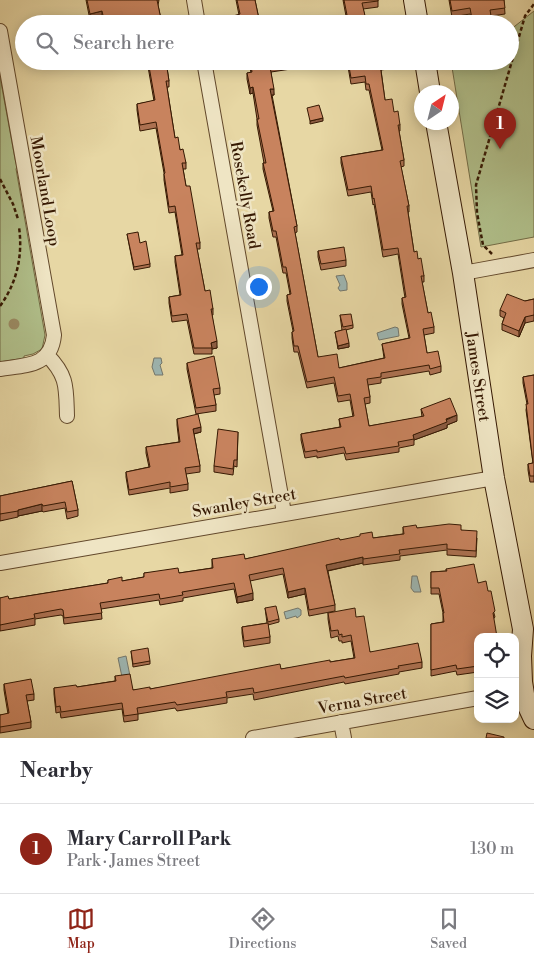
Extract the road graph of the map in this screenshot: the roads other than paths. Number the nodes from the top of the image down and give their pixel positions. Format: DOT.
graph roads {
  1 [pos="194,0"];
  2 [pos="414,0"];
  3 [pos="196,15"];
  4 [pos="416,15"];
  5 [pos="0,32"];
  6 [pos="206,70"];
  7 [pos="426,70"];
  8 [pos="429,85"];
  9 [pos="437,130"];
  10 [pos="534,260"];
  11 [pos="463,273"];
  12 [pos="47,355"];
  13 [pos="0,369"];
  14 [pos="67,416"];
  15 [pos="494,478"];
  16 [pos="284,513"];
  17 [pos="0,563"];
  18 [pos="523,629"];
  19 [pos="534,651"];
  20 [pos="524,691"];
  21 [pos="474,699"];
  22 [pos="534,719"];
  23 [pos="341,722"];
  24 [pos="253,738"];
  25 [pos="344,738"];
  1 -- 3 [label="street"];
  2 -- 4 [label="street"];
  5 -- 12 [label="street, Moorland Loop"];
  6 -- 16 [label="street, Rosekelly Road"];
  7 -- 8 [label="street"];
  9 -- 11 [label="street, James Street"];
  10 -- 11 [label="street"];
  11 -- 15 [label="street, James Street"];
  12 -- 13 [label="street"];
  12 -- 14 [label="street"];
  15 -- 16 [label="street, Swanley Street"];
  15 -- 18 [label="street, James Street"];
  16 -- 17 [label="street, Swanley Street"];
  18 -- 19 [label="street, James Street"];
  18 -- 20 [label="street, James Street"];
  20 -- 22 [label="street, James Street"];
  21 -- 23 [label="street, Verna Street"];
  23 -- 24 [label="street, Verna Street"];
  23 -- 25 [label="street"];
}
